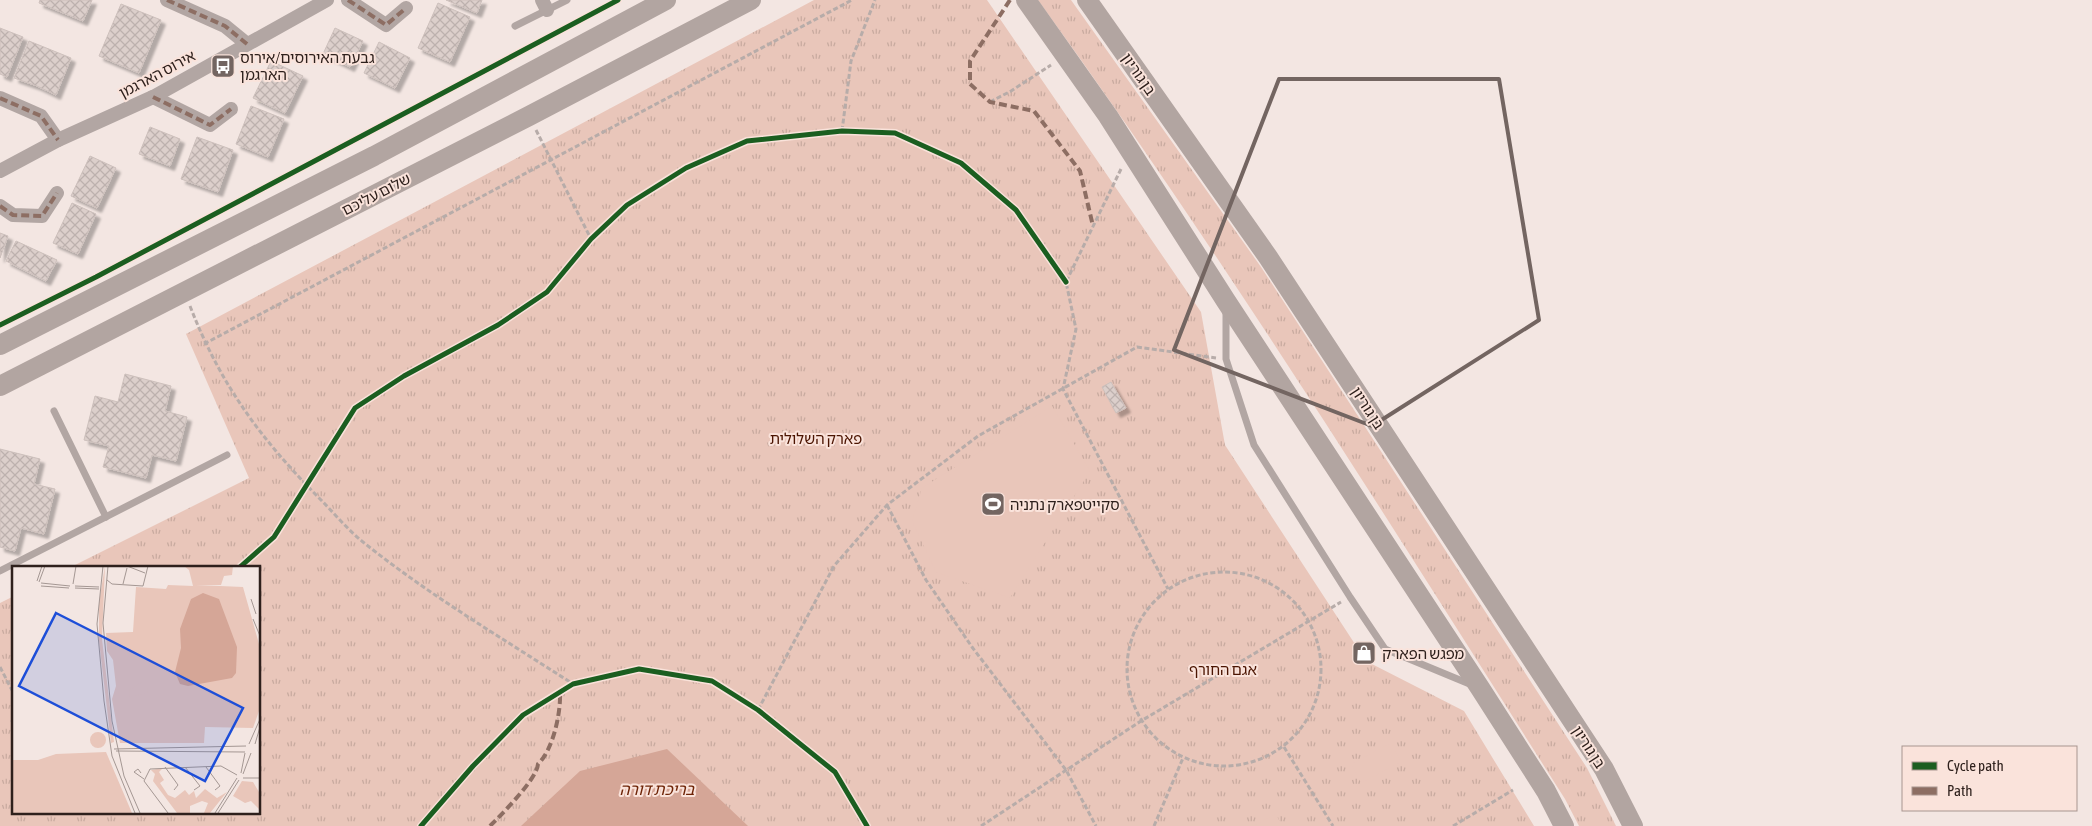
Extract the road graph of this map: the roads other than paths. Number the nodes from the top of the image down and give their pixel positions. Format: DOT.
graph roads {
  1 [pos="167,0"];
  2 [pos="326,0"];
  3 [pos="348,0"];
  4 [pos="567,0"];
  5 [pos="666,0"];
  6 [pos="751,0"];
  7 [pos="1026,0"];
  8 [pos="1087,0"];
  9 [pos="544,5"];
  10 [pos="406,8"];
  11 [pos="515,26"];
  12 [pos="248,44"];
  13 [pos="153,97"];
  14 [pos="0,98"];
  15 [pos="231,109"];
  16 [pos="58,140"];
  17 [pos="0,171"];
  18 [pos="57,193"];
  19 [pos="0,206"];
  20 [pos="1226,301"];
  21 [pos="0,344"];
  22 [pos="0,386"];
  23 [pos="54,411"];
  24 [pos="227,456"];
  25 [pos="106,517"];
  26 [pos="0,571"];
  27 [pos="1480,688"];
  28 [pos="1564,826"];
  29 [pos="1633,826"];
  1 -- 12 [label="street"];
  2 -- 12 [label="street, אירוס הארגמן"];
  3 -- 10 [label="street"];
  4 -- 9 [label="lane"];
  5 -- 21 [label="main road"];
  6 -- 22 [label="main road, שלום עליכם"];
  7 -- 20 [label="main road"];
  8 -- 29 [label="main road, בן גוריון"];
  9 -- 11 [label="lane"];
  12 -- 13 [label="street, אירוס הארגמן"];
  13 -- 15 [label="street"];
  13 -- 16 [label="street, אירוס הארגמן"];
  14 -- 16 [label="street"];
  16 -- 17 [label="street, אירוס הארגמן"];
  18 -- 19 [label="street"];
  20 -- 27 [label="main road"];
  20 -- 27 [label="lane"];
  23 -- 25 [label="lane"];
  24 -- 25 [label="lane"];
  25 -- 26 [label="lane"];
  27 -- 28 [label="main road"];
}
